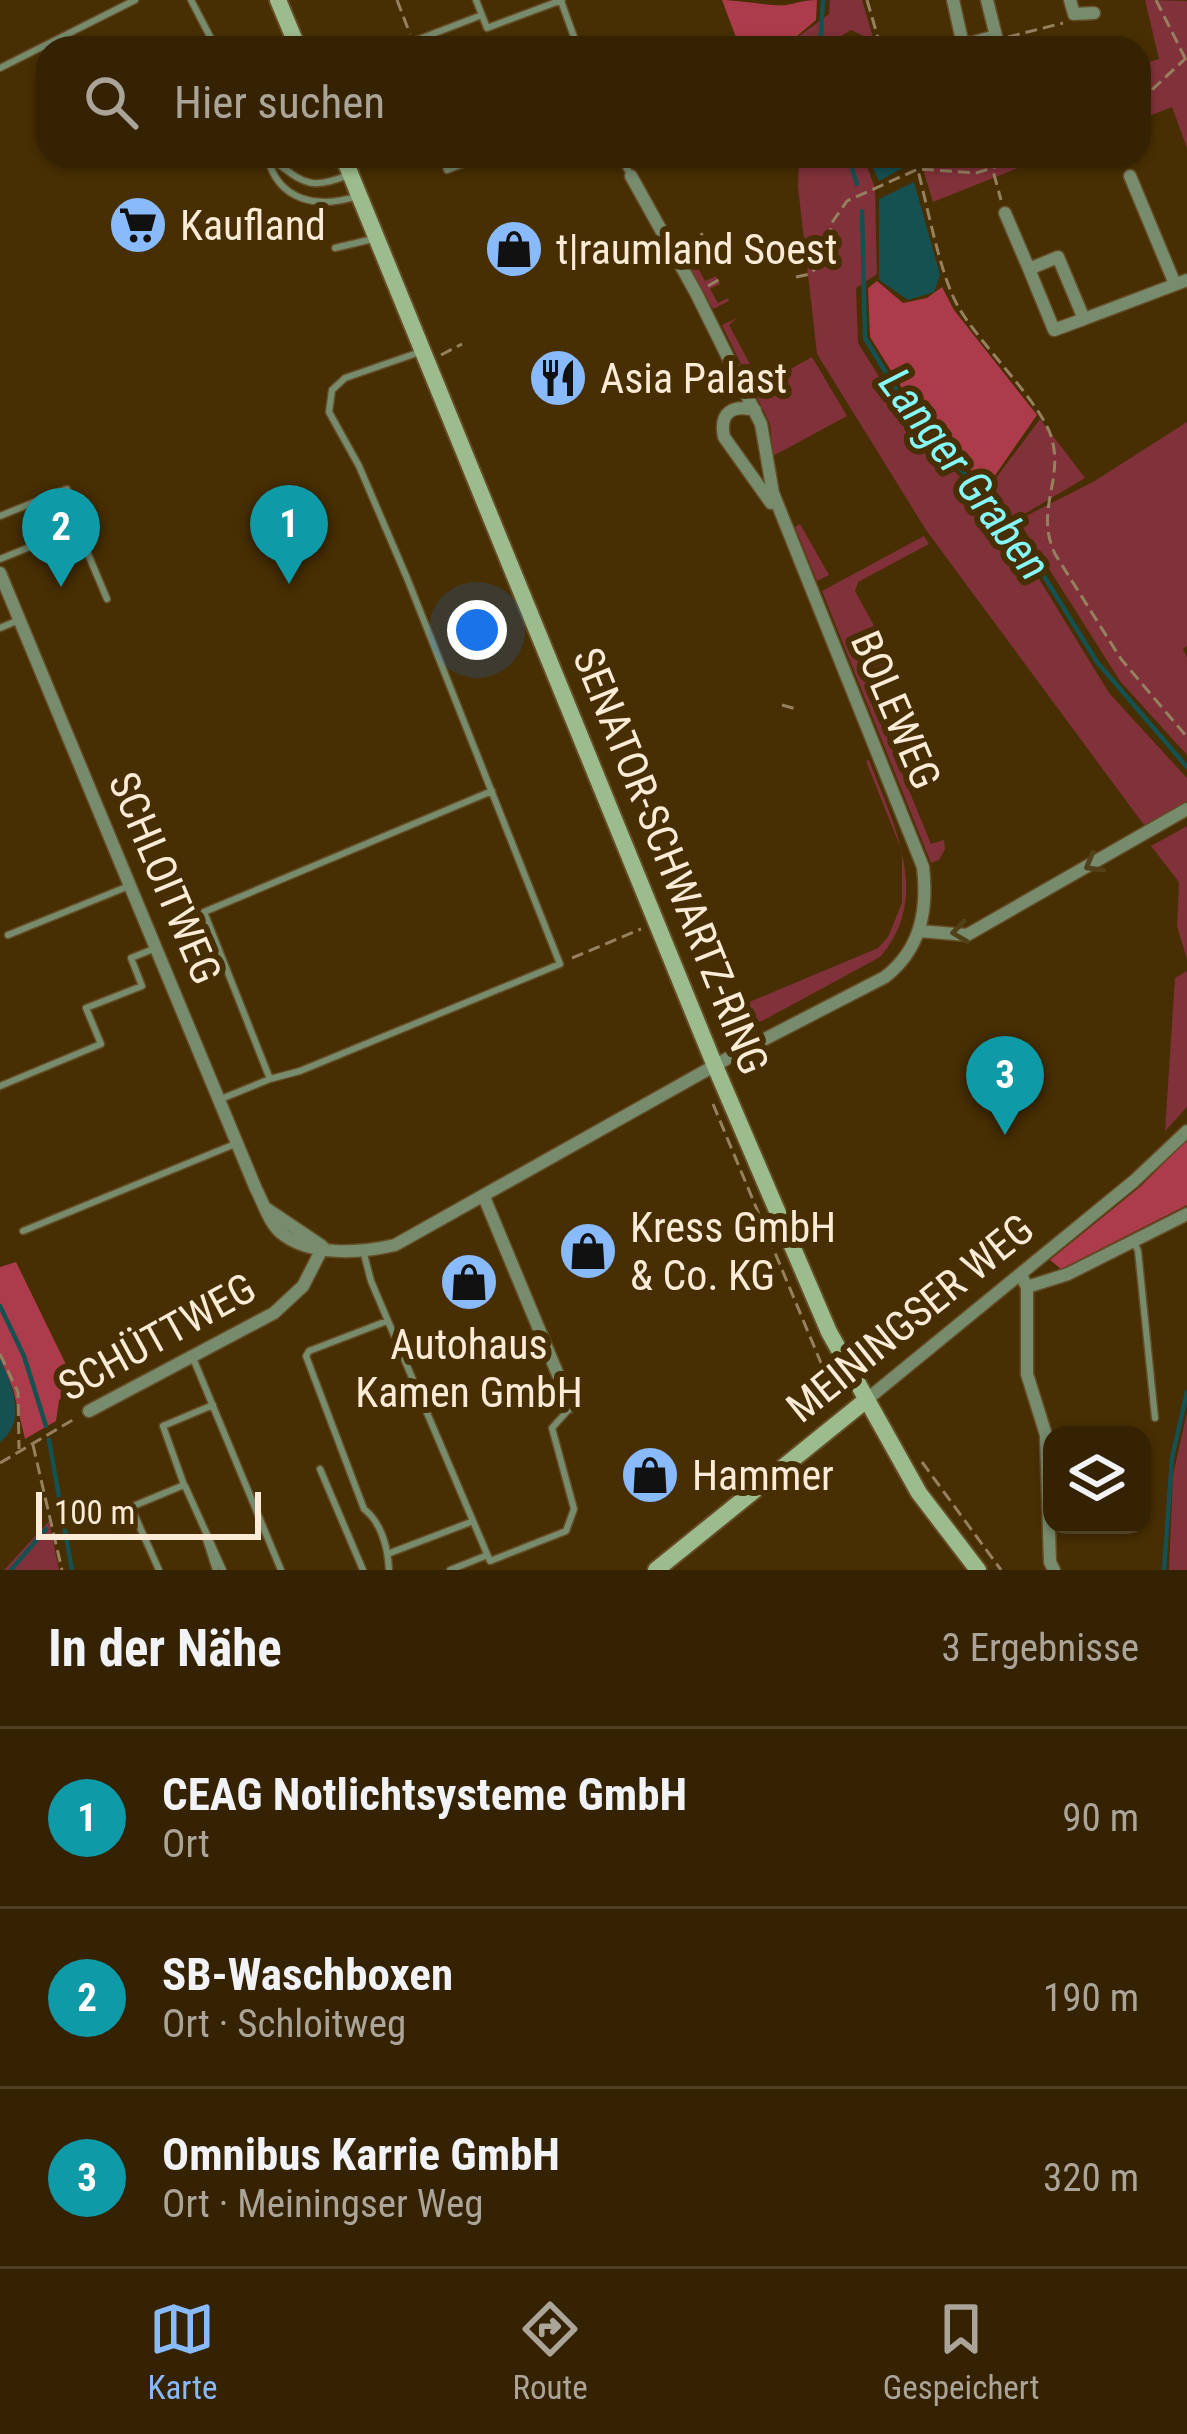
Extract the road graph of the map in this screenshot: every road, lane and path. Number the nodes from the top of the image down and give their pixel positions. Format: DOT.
graph roads {
  1 [pos="134,0"];
  2 [pos="191,0"];
  3 [pos="278,0"];
  4 [pos="397,0"];
  5 [pos="476,0"];
  6 [pos="561,0"];
  7 [pos="867,0"];
  8 [pos="953,0"];
  9 [pos="987,0"];
  10 [pos="1156,0"];
  11 [pos="1070,12"];
  12 [pos="1094,13"];
  13 [pos="482,15"];
  14 [pos="63,36"];
  15 [pos="210,36"];
  16 [pos="293,36"];
  17 [pos="411,36"];
  18 [pos="426,36"];
  19 [pos="574,36"];
  20 [pos="878,36"];
  21 [pos="961,36"];
  22 [pos="996,36"];
  23 [pos="1010,36"];
  24 [pos="36,50"];
  25 [pos="1186,59"];
  26 [pos="0,68"];
  27 [pos="1151,91"];
  28 [pos="269,168"];
  29 [pos="283,168"];
  30 [pos="344,168"];
  31 [pos="348,168"];
  32 [pos="627,168"];
  33 [pos="997,168"];
  34 [pos="917,170"];
  35 [pos="992,170"];
  36 [pos="631,176"];
  37 [pos="1130,176"];
  38 [pos="359,195"];
  39 [pos="1005,213"];
  40 [pos="376,238"];
  41 [pos="707,245"];
  42 [pos="335,248"];
  43 [pos="674,251"];
  44 [pos="1028,269"];
  45 [pos="796,277"];
  46 [pos="1181,282"];
  47 [pos="1084,319"];
  48 [pos="462,344"];
  49 [pos="426,356"];
  50 [pos="754,410"];
  51 [pos="0,516"];
  52 [pos="782,519"];
  53 [pos="77,528"];
  54 [pos="0,559"];
  55 [pos="0,573"];
  56 [pos="107,599"];
  57 [pos="20,620"];
  58 [pos="0,628"];
  59 [pos="782,705"];
  60 [pos="796,709"];
  61 [pos="1187,737"];
  62 [pos="492,791"];
  63 [pos="1187,809"];
  64 [pos="133,885"];
  65 [pos="657,922"];
  66 [pos="920,931"];
  67 [pos="8,935"];
  68 [pos="158,947"];
  69 [pos="560,964"];
  70 [pos="708,1070"];
  71 [pos="271,1079"];
  72 [pos="0,1086"];
  73 [pos="221,1099"];
  74 [pos="1187,1131"];
  75 [pos="239,1142"];
  76 [pos="484,1197"];
  77 [pos="1187,1214"];
  78 [pos="23,1231"];
  79 [pos="1133,1241"];
  80 [pos="323,1246"];
  81 [pos="363,1250"];
  82 [pos="1024,1281"];
  83 [pos="387,1321"];
  84 [pos="0,1354"];
  85 [pos="193,1358"];
  86 [pos="831,1387"];
  87 [pos="865,1401"];
  88 [pos="213,1405"];
  89 [pos="572,1406"];
  90 [pos="89,1411"];
  91 [pos="1154,1418"];
  92 [pos="33,1445"];
  93 [pos="20,1452"];
  94 [pos="916,1455"];
  95 [pos="0,1462"];
  96 [pos="320,1468"];
  97 [pos="184,1485"];
  98 [pos="470,1522"];
  99 [pos="389,1554"];
  100 [pos="485,1556"];
  101 [pos="677,1563"];
  102 [pos="62,1570"];
  103 [pos="159,1570"];
  104 [pos="219,1570"];
  105 [pos="281,1570"];
  106 [pos="363,1570"];
  107 [pos="389,1570"];
  108 [pos="450,1570"];
  109 [pos="656,1570"];
  110 [pos="978,1570"];
  111 [pos="1001,1570"];
  112 [pos="1054,1570"];
  1 -- 14 [label="lane"];
  2 -- 15 [label="lane"];
  3 -- 16 [label="main road"];
  4 -- 17 [label="path"];
  5 -- 13 [label="lane"];
  6 -- 13 [label="lane"];
  6 -- 19 [label="lane"];
  7 -- 20 [label="path"];
  8 -- 21 [label="street"];
  9 -- 22 [label="street"];
  10 -- 25 [label="path"];
  11 -- 12 [label="street"];
  11 -- 23 [label="path"];
  13 -- 18 [label="lane"];
  24 -- 26 [label="lane"];
  25 -- 27 [label="path"];
  28 -- 38 [label="lane"];
  29 -- 30 [label="lane"];
  31 -- 38 [label="main road, SENATOR-SCHWARTZ-RING"];
  32 -- 36 [label="lane, BOLEWEG"];
  33 -- 35 [label="path"];
  34 -- 35 [label="path"];
  34 -- 45 [label="path"];
  34 -- 61 [label="path"];
  35 -- 39 [label="path"];
  36 -- 43 [label="street, BOLEWEG"];
  37 -- 46 [label="street"];
  38 -- 40 [label="main road, SENATOR-SCHWARTZ-RING"];
  39 -- 44 [label="street"];
  40 -- 42 [label="lane"];
  40 -- 49 [label="main road, SENATOR-SCHWARTZ-RING"];
  41 -- 43 [label="path"];
  43 -- 50 [label="street, BOLEWEG"];
  44 -- 47 [label="street"];
  44 -- 47 [label="street"];
  46 -- 47 [label="street"];
  48 -- 49 [label="path"];
  49 -- 62 [label="lane"];
  49 -- 65 [label="main road, SENATOR-SCHWARTZ-RING"];
  50 -- 52 [label="street, BOLEWEG"];
  50 -- 52 [label="street, BOLEWEG"];
  51 -- 53 [label="lane"];
  52 -- 66 [label="street, BOLEWEG"];
  53 -- 54 [label="lane"];
  53 -- 56 [label="lane"];
  55 -- 57 [label="street, SCHLOITWEG"];
  57 -- 58 [label="lane"];
  57 -- 64 [label="street, SCHLOITWEG"];
  59 -- 60 [label="path"];
  62 -- 69 [label="lane"];
  62 -- 71 [label="lane"];
  63 -- 66 [label="street, one-way"];
  64 -- 67 [label="lane"];
  64 -- 68 [label="street, SCHLOITWEG"];
  65 -- 69 [label="path"];
  65 -- 70 [label="main road, SENATOR-SCHWARTZ-RING"];
  66 -- 70 [label="street"];
  68 -- 72 [label="lane"];
  68 -- 73 [label="street, SCHLOITWEG"];
  69 -- 71 [label="lane"];
  70 -- 76 [label="street, SCHLOITWEG"];
  70 -- 86 [label="path"];
  70 -- 87 [label="main road, SENATOR-SCHWARTZ-RING"];
  71 -- 73 [label="lane"];
  73 -- 75 [label="street, SCHLOITWEG"];
  74 -- 82 [label="street, MEININGSER WEG"];
  75 -- 78 [label="lane"];
  75 -- 80 [label="street, SCHLOITWEG"];
  76 -- 81 [label="street, SCHLOITWEG"];
  76 -- 89 [label="street"];
  77 -- 79 [label="street, MEININGSER WEG"];
  79 -- 82 [label="street, MEININGSER WEG"];
  79 -- 91 [label="lane"];
  80 -- 81 [label="street, SCHLOITWEG"];
  80 -- 85 [label="street, SCHÜTTWEG"];
  81 -- 83 [label="lane"];
  82 -- 87 [label="street, MEININGSER WEG"];
  82 -- 112 [label="street"];
  83 -- 98 [label="lane"];
  83 -- 99 [label="lane"];
  84 -- 93 [label="path"];
  85 -- 88 [label="lane"];
  85 -- 90 [label="street, SCHÜTTWEG"];
  87 -- 101 [label="main road, MEININGSER WEG"];
  87 -- 110 [label="main road, SENATOR-SCHWARTZ-RING"];
  88 -- 97 [label="lane"];
  88 -- 105 [label="lane"];
  89 -- 100 [label="lane"];
  90 -- 92 [label="path, SCHÜTTWEG"];
  92 -- 93 [label="path, SCHÜTTWEG"];
  92 -- 102 [label="path"];
  93 -- 95 [label="path, SCHÜTTWEG"];
  94 -- 111 [label="path"];
  96 -- 106 [label="lane"];
  97 -- 103 [label="lane"];
  97 -- 104 [label="lane"];
  98 -- 99 [label="lane"];
  98 -- 100 [label="lane"];
  99 -- 107 [label="lane"];
  100 -- 108 [label="lane"];
  101 -- 109 [label="main road, MEININGSER WEG"];
}
